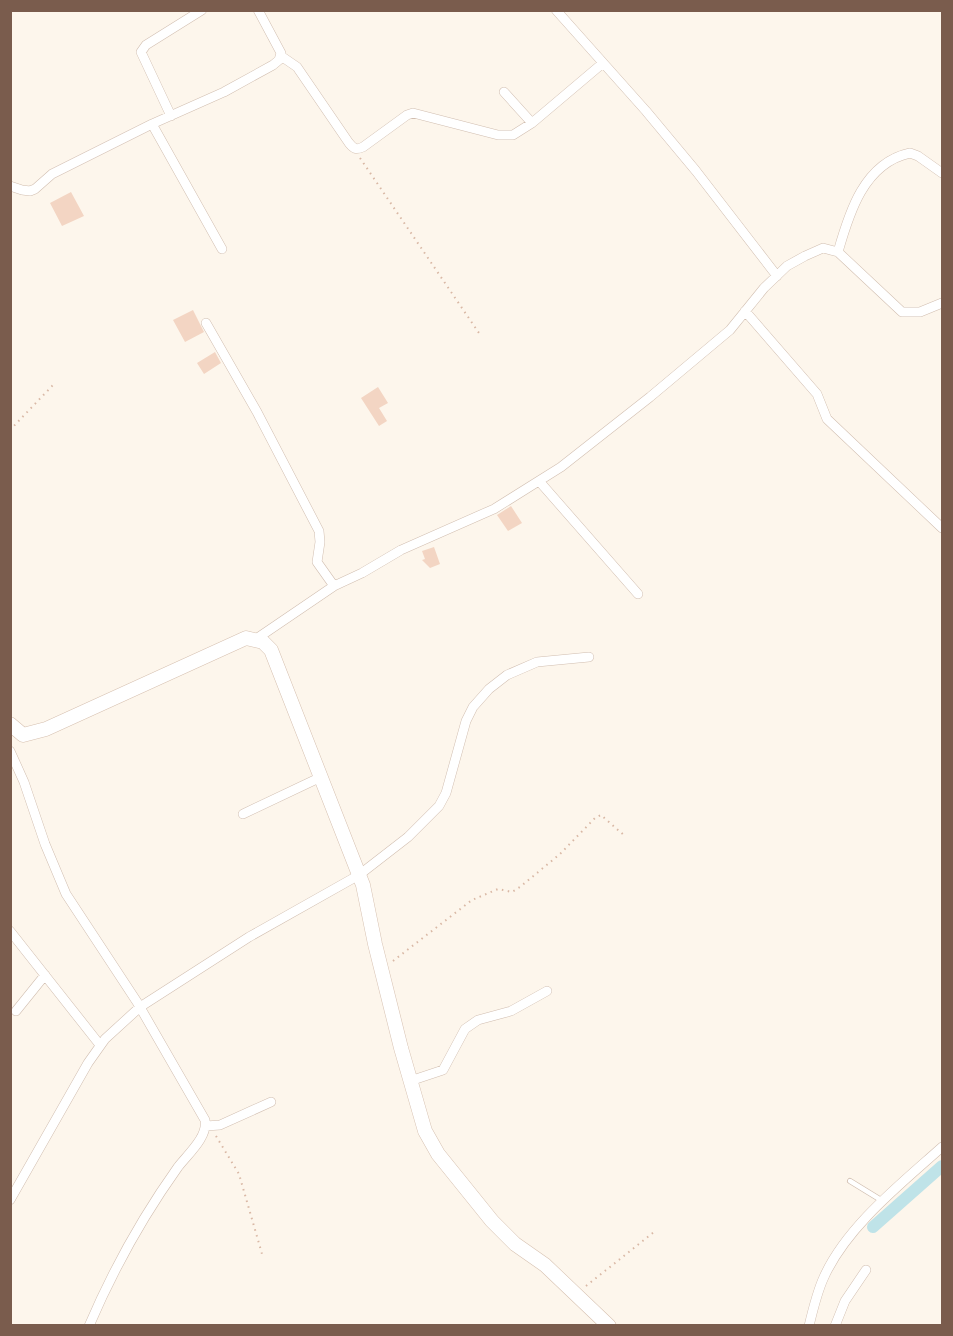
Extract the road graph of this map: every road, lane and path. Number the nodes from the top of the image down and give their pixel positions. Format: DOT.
graph roads {
  1 [pos="202,10"];
  2 [pos="258,10"];
  3 [pos="556,10"];
  4 [pos="281,56"];
  5 [pos="603,63"];
  6 [pos="504,92"];
  7 [pos="171,116"];
  8 [pos="532,123"];
  9 [pos="152,124"];
  10 [pos="353,148"];
  11 [pos="942,173"];
  12 [pos="10,186"];
  13 [pos="222,249"];
  14 [pos="838,252"];
  15 [pos="777,276"];
  16 [pos="942,303"];
  17 [pos="745,311"];
  18 [pos="206,323"];
  19 [pos="481,336"];
  20 [pos="54,384"];
  21 [pos="10,430"];
  22 [pos="539,481"];
  23 [pos="942,528"];
  24 [pos="334,586"];
  25 [pos="638,594"];
  26 [pos="256,639"];
  27 [pos="589,657"];
  28 [pos="10,724"];
  29 [pos="22,735"];
  30 [pos="10,750"];
  31 [pos="321,777"];
  32 [pos="243,814"];
  33 [pos="626,837"];
  34 [pos="359,874"];
  35 [pos="10,931"];
  36 [pos="382,970"];
  37 [pos="45,975"];
  38 [pos="547,991"];
  39 [pos="140,1007"];
  40 [pos="16,1011"];
  41 [pos="100,1045"];
  42 [pos="410,1081"];
  43 [pos="271,1102"];
  44 [pos="208,1126"];
  45 [pos="942,1147"];
  46 [pos="850,1181"];
  47 [pos="10,1200"];
  48 [pos="884,1202"];
  49 [pos="654,1232"];
  50 [pos="262,1254"];
  51 [pos="866,1270"];
  52 [pos="577,1294"];
  53 [pos="89,1326"];
  54 [pos="609,1326"];
  55 [pos="809,1326"];
  56 [pos="835,1326"];
  1 -- 7 [label="street"];
  2 -- 4 [label="street"];
  3 -- 5 [label="street"];
  4 -- 7 [label="street"];
  4 -- 10 [label="street"];
  5 -- 8 [label="street"];
  5 -- 15 [label="street"];
  6 -- 8 [label="street"];
  7 -- 9 [label="street"];
  8 -- 10 [label="street"];
  9 -- 12 [label="street"];
  9 -- 13 [label="street"];
  10 -- 19 [label="path"];
  11 -- 14 [label="street"];
  14 -- 15 [label="street"];
  14 -- 16 [label="street"];
  15 -- 17 [label="street"];
  17 -- 22 [label="street"];
  17 -- 23 [label="street"];
  18 -- 24 [label="street"];
  20 -- 21 [label="path"];
  22 -- 24 [label="street"];
  22 -- 25 [label="street"];
  24 -- 26 [label="street"];
  26 -- 29 [label="main road"];
  26 -- 31 [label="main road"];
  27 -- 34 [label="street"];
  28 -- 29 [label="main road"];
  29 -- 30 [label="street"];
  30 -- 39 [label="street"];
  31 -- 32 [label="street"];
  31 -- 34 [label="main road"];
  33 -- 36 [label="path"];
  34 -- 36 [label="main road"];
  34 -- 39 [label="street"];
  35 -- 37 [label="street"];
  36 -- 42 [label="main road"];
  37 -- 40 [label="street"];
  37 -- 41 [label="street"];
  38 -- 42 [label="street"];
  39 -- 41 [label="street"];
  39 -- 44 [label="street"];
  41 -- 47 [label="street"];
  42 -- 52 [label="main road"];
  43 -- 44 [label="street"];
  44 -- 50 [label="path"];
  44 -- 53 [label="street"];
  45 -- 48 [label="street"];
  46 -- 48 [label="lane"];
  48 -- 55 [label="street"];
  49 -- 52 [label="path"];
  51 -- 56 [label="street"];
  52 -- 54 [label="main road"];
}
